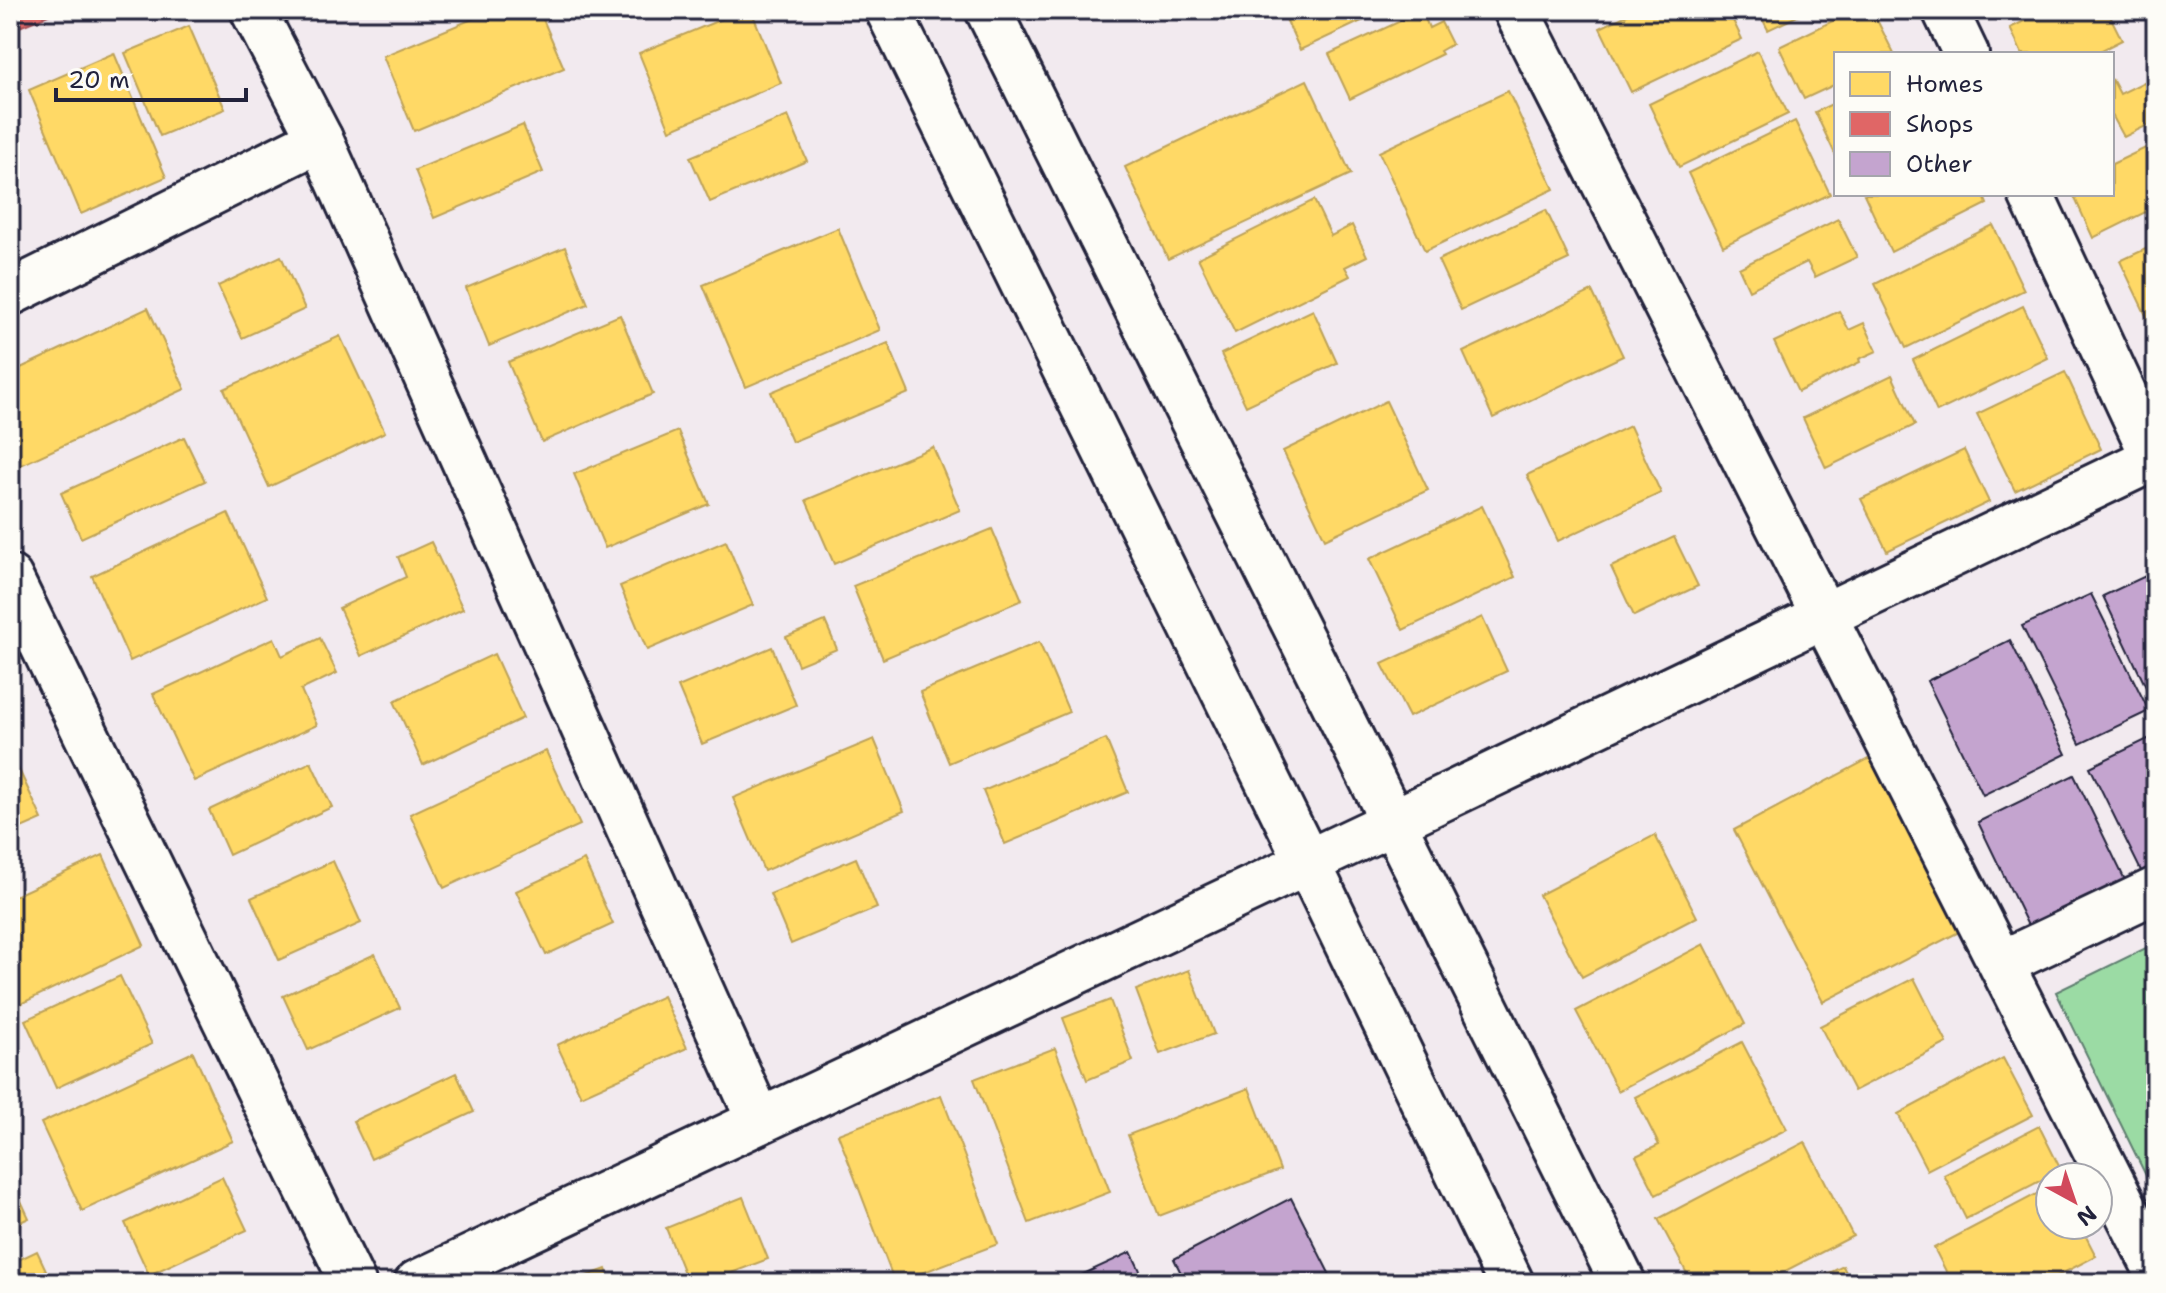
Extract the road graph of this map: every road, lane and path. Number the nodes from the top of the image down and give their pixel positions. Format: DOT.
graph roads {
  1 [pos="253,10"];
  2 [pos="888,10"];
  3 [pos="988,10"];
  4 [pos="1516,10"];
  5 [pos="1945,10"];
  6 [pos="1965,52"];
  7 [pos="320,139"];
  8 [pos="2032,196"];
  9 [pos="10,293"];
  10 [pos="2155,458"];
  11 [pos="10,578"];
  12 [pos="1823,615"];
  13 [pos="1391,823"];
  14 [pos="1307,861"];
  15 [pos="2156,890"];
  16 [pos="2002,963"];
  17 [pos="759,1120"];
  18 [pos="2156,1269"];
  19 [pos="353,1283"];
  20 [pos="417,1283"];
  21 [pos="1511,1283"];
  22 [pos="1623,1283"];
  1 -- 7 [label="street"];
  2 -- 14 [label="street"];
  3 -- 13 [label="street"];
  4 -- 12 [label="street"];
  5 -- 6 [label="street"];
  7 -- 9 [label="street"];
  7 -- 17 [label="street"];
  8 -- 10 [label="street"];
  10 -- 12 [label="street"];
  11 -- 19 [label="street"];
  12 -- 13 [label="street"];
  12 -- 16 [label="street"];
  13 -- 14 [label="street"];
  13 -- 22 [label="street"];
  14 -- 17 [label="street"];
  14 -- 21 [label="street"];
  15 -- 16 [label="street"];
  16 -- 18 [label="street"];
  17 -- 20 [label="street"];
}
